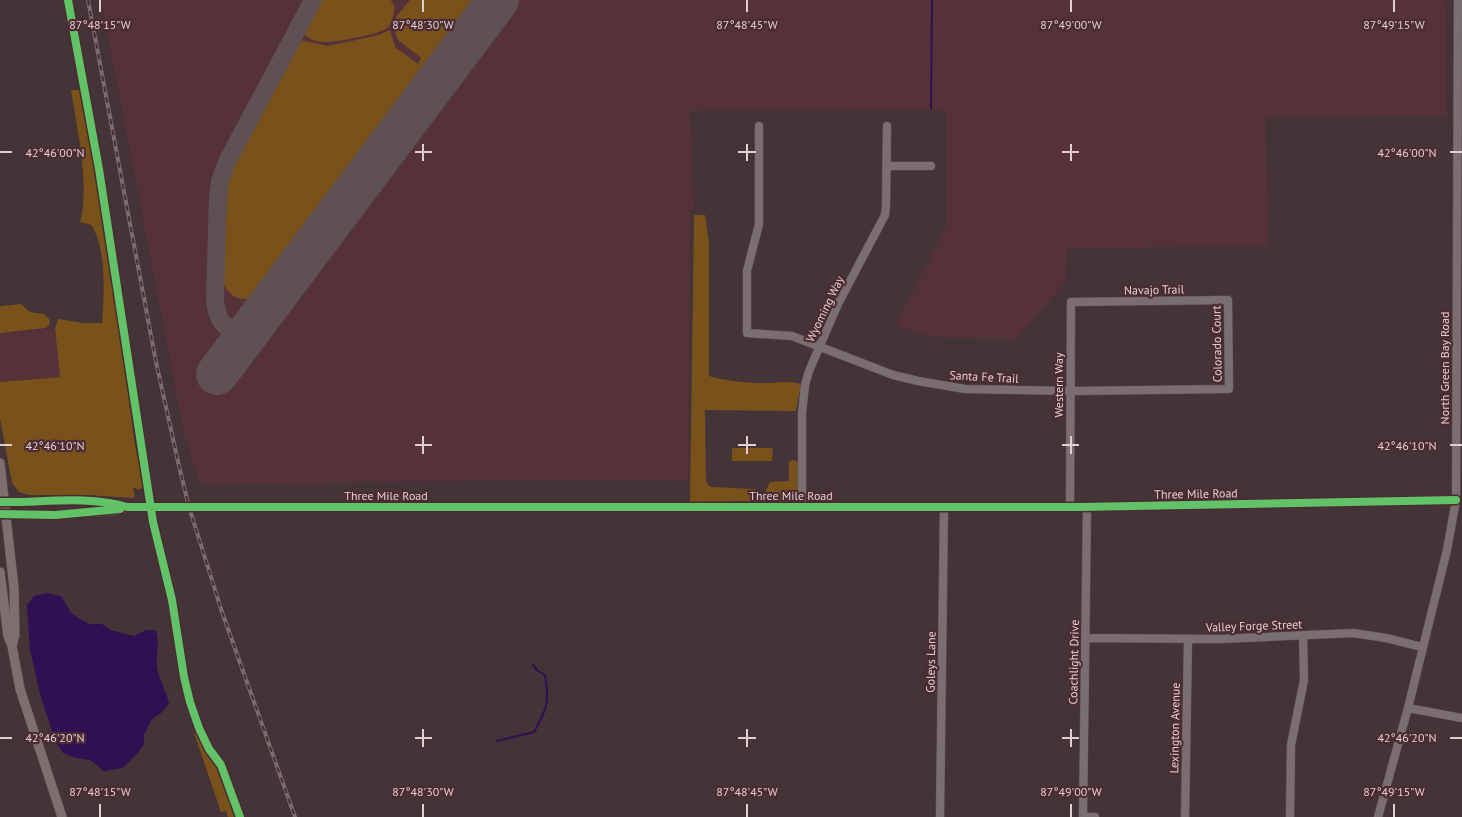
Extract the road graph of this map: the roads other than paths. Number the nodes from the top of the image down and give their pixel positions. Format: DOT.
graph roads {
  1 [pos="1458,0"];
  2 [pos="759,126"];
  3 [pos="887,126"];
  4 [pos="887,166"];
  5 [pos="931,166"];
  6 [pos="1228,300"];
  7 [pos="1080,302"];
  8 [pos="820,346"];
  9 [pos="1229,389"];
  10 [pos="1070,391"];
  11 [pos="0,463"];
  12 [pos="1456,500"];
  13 [pos="3,502"];
  14 [pos="127,507"];
  15 [pos="802,507"];
  16 [pos="944,507"];
  17 [pos="1070,507"];
  18 [pos="1087,507"];
  19 [pos="7,515"];
  20 [pos="0,572"];
  21 [pos="1303,635"];
  22 [pos="1085,638"];
  23 [pos="1188,639"];
  24 [pos="12,646"];
  25 [pos="1422,647"];
  26 [pos="1408,708"];
  27 [pos="1462,718"];
  28 [pos="62,817"];
  29 [pos="940,817"];
  30 [pos="1083,817"];
  31 [pos="1095,817"];
  32 [pos="1185,817"];
  33 [pos="1290,817"];
  34 [pos="1378,817"];
  1 -- 12 [label="street, North Green Bay Road"];
  2 -- 8 [label="street, Santa Fe Trail"];
  3 -- 4 [label="street, Wyoming Way"];
  4 -- 5 [label="street"];
  4 -- 8 [label="street, Wyoming Way"];
  6 -- 7 [label="street, Navajo Trail"];
  6 -- 9 [label="street, Colorado Court"];
  7 -- 10 [label="street, Western Way"];
  8 -- 10 [label="street, Santa Fe Trail"];
  8 -- 15 [label="street, Wyoming Way"];
  9 -- 10 [label="street, Santa Fe Trail"];
  10 -- 17 [label="street, Western Way"];
  11 -- 13 [label="main road"];
  12 -- 18 [label="street, Three Mile Road"];
  12 -- 25 [label="street, North Green Bay Road"];
  13 -- 14 [label="street, Three Mile Road"];
  13 -- 19 [label="main road"];
  14 -- 15 [label="street, Three Mile Road"];
  14 -- 19 [label="street, Three Mile Road"];
  15 -- 16 [label="street, Three Mile Road"];
  16 -- 17 [label="street, Three Mile Road"];
  16 -- 29 [label="street, Goleys Lane"];
  17 -- 18 [label="street, Three Mile Road"];
  18 -- 22 [label="street, Coachlight Drive"];
  19 -- 24 [label="main road"];
  20 -- 24 [label="main road"];
  21 -- 23 [label="street, Valley Forge Street"];
  21 -- 25 [label="street, Valley Forge Street"];
  21 -- 33 [label="street"];
  22 -- 23 [label="street, Valley Forge Street"];
  22 -- 30 [label="street, Coachlight Drive"];
  23 -- 32 [label="street, Lexington Avenue"];
  24 -- 28 [label="main road"];
  25 -- 26 [label="street, North Green Bay Road"];
  26 -- 27 [label="street"];
  26 -- 34 [label="street, North Green Bay Road"];
  30 -- 31 [label="street"];
}
